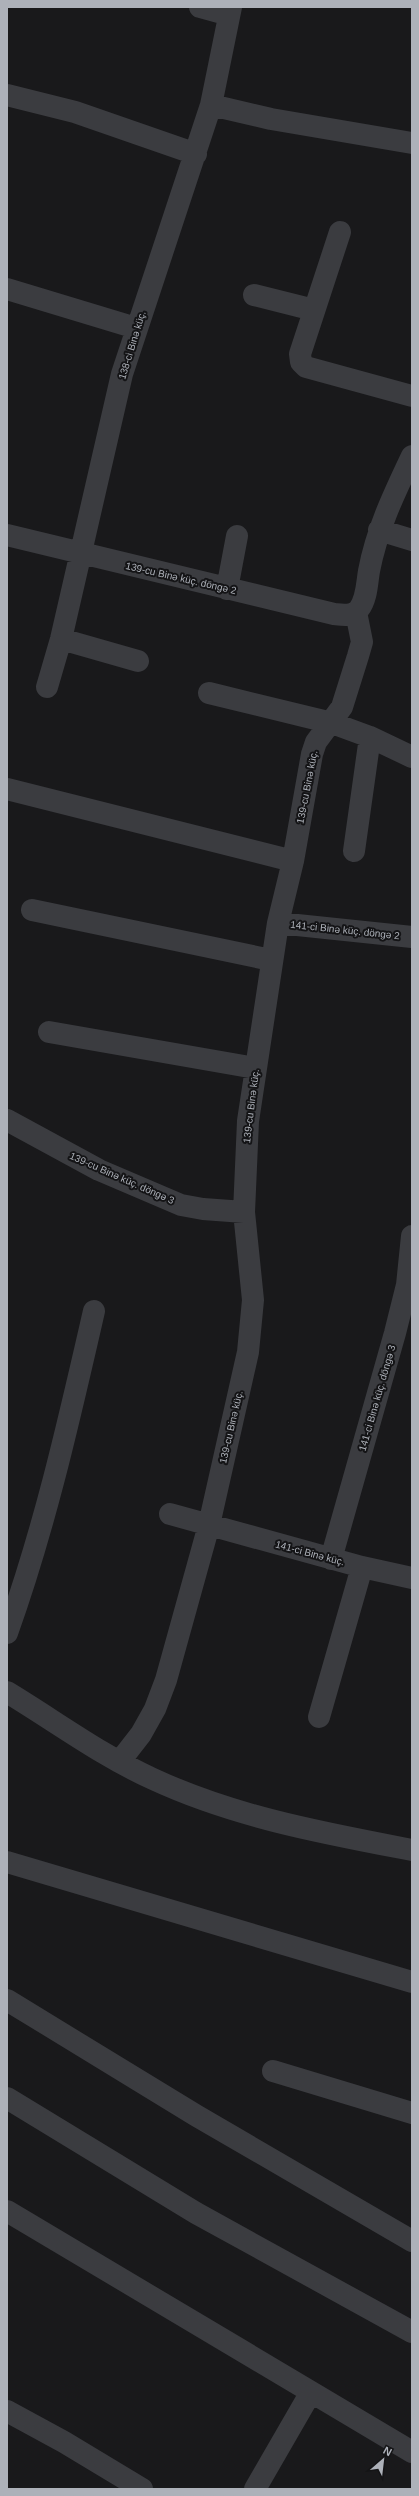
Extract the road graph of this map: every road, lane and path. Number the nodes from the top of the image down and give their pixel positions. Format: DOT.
graph roads {
  1 [pos="200,7"];
  2 [pos="230,11"];
  3 [pos="7,95"];
  4 [pos="211,105"];
  5 [pos="412,143"];
  6 [pos="196,154"];
  7 [pos="340,232"];
  8 [pos="7,289"];
  9 [pos="254,295"];
  10 [pos="314,310"];
  11 [pos="136,328"];
  12 [pos="412,396"];
  13 [pos="412,456"];
  14 [pos="379,530"];
  15 [pos="7,535"];
  16 [pos="237,536"];
  17 [pos="412,540"];
  18 [pos="81,554"];
  19 [pos="227,589"];
  20 [pos="356,612"];
  21 [pos="61,639"];
  22 [pos="138,661"];
  23 [pos="47,687"];
  24 [pos="209,693"];
  25 [pos="332,723"];
  26 [pos="370,737"];
  27 [pos="411,754"];
  28 [pos="7,790"];
  29 [pos="354,851"];
  30 [pos="293,861"];
  31 [pos="32,910"];
  32 [pos="278,923"];
  33 [pos="412,937"];
  34 [pos="271,960"];
  35 [pos="50,1032"];
  36 [pos="255,1068"];
  37 [pos="7,1120"];
  38 [pos="244,1212"];
  39 [pos="412,1236"];
  40 [pos="94,1311"];
  41 [pos="170,1514"];
  42 [pos="209,1525"];
  43 [pos="331,1558"];
  44 [pos="362,1567"];
  45 [pos="412,1578"];
  46 [pos="7,1632"];
  47 [pos="7,1692"];
  48 [pos="319,1717"];
  49 [pos="120,1761"];
  50 [pos="412,1850"];
  51 [pos="7,1862"];
  52 [pos="412,1982"];
  53 [pos="7,2000"];
  54 [pos="273,2071"];
  55 [pos="7,2098"];
  56 [pos="412,2113"];
  57 [pos="7,2211"];
  58 [pos="412,2241"];
  59 [pos="412,2332"];
  60 [pos="311,2392"];
  61 [pos="7,2411"];
  62 [pos="412,2452"];
  63 [pos="115,2482"];
  64 [pos="142,2489"];
  65 [pos="255,2489"];
  1 -- 2 [label="street"];
  2 -- 4 [label="street, 138-ci Binə küç."];
  3 -- 6 [label="street"];
  4 -- 5 [label="street"];
  4 -- 6 [label="street, 138-ci Binə küç."];
  6 -- 11 [label="street, 138-ci Binə küç."];
  7 -- 10 [label="street"];
  8 -- 11 [label="street"];
  9 -- 10 [label="street"];
  10 -- 12 [label="street"];
  11 -- 18 [label="street, 138-ci Binə küç."];
  13 -- 14 [label="street"];
  14 -- 17 [label="street"];
  14 -- 20 [label="street"];
  15 -- 18 [label="street, 139-cu Binə küç. döngə 2"];
  16 -- 19 [label="street"];
  18 -- 19 [label="street, 139-cu Binə küç. döngə 2"];
  18 -- 21 [label="street, 138-ci Binə küç."];
  19 -- 20 [label="street, 139-cu Binə küç. döngə 2"];
  20 -- 25 [label="street, 139-cu Binə küç."];
  21 -- 22 [label="street"];
  21 -- 23 [label="street, 138-ci Binə küç."];
  24 -- 25 [label="street"];
  25 -- 26 [label="street"];
  25 -- 30 [label="street, 139-cu Binə küç."];
  26 -- 27 [label="street"];
  26 -- 29 [label="street"];
  28 -- 30 [label="street"];
  30 -- 32 [label="street, 139-cu Binə küç."];
  31 -- 34 [label="street"];
  32 -- 33 [label="street, 141-ci Binə küç. döngə 2"];
  32 -- 34 [label="street, 139-cu Binə küç."];
  34 -- 36 [label="street, 139-cu Binə küç."];
  35 -- 36 [label="street"];
  36 -- 38 [label="street, 139-cu Binə küç."];
  37 -- 38 [label="street, 139-cu Binə küç. döngə 3"];
  38 -- 42 [label="street, 139-cu Binə küç."];
  39 -- 43 [label="street, 141-ci Binə küç. döngə 3"];
  40 -- 46 [label="street"];
  41 -- 42 [label="street, 141-ci Binə küç."];
  42 -- 43 [label="street, 141-ci Binə küç."];
  42 -- 49 [label="street, 139-cu Binə küç."];
  43 -- 44 [label="street, 141-ci Binə küç."];
  44 -- 45 [label="street, 141-ci Binə küç."];
  44 -- 48 [label="street"];
  47 -- 49 [label="street"];
  49 -- 50 [label="street"];
  51 -- 52 [label="street"];
  53 -- 58 [label="street"];
  54 -- 56 [label="street"];
  55 -- 59 [label="street"];
  57 -- 60 [label="street"];
  60 -- 62 [label="street"];
  60 -- 65 [label="street"];
  61 -- 63 [label="street"];
  63 -- 64 [label="street"];
}
